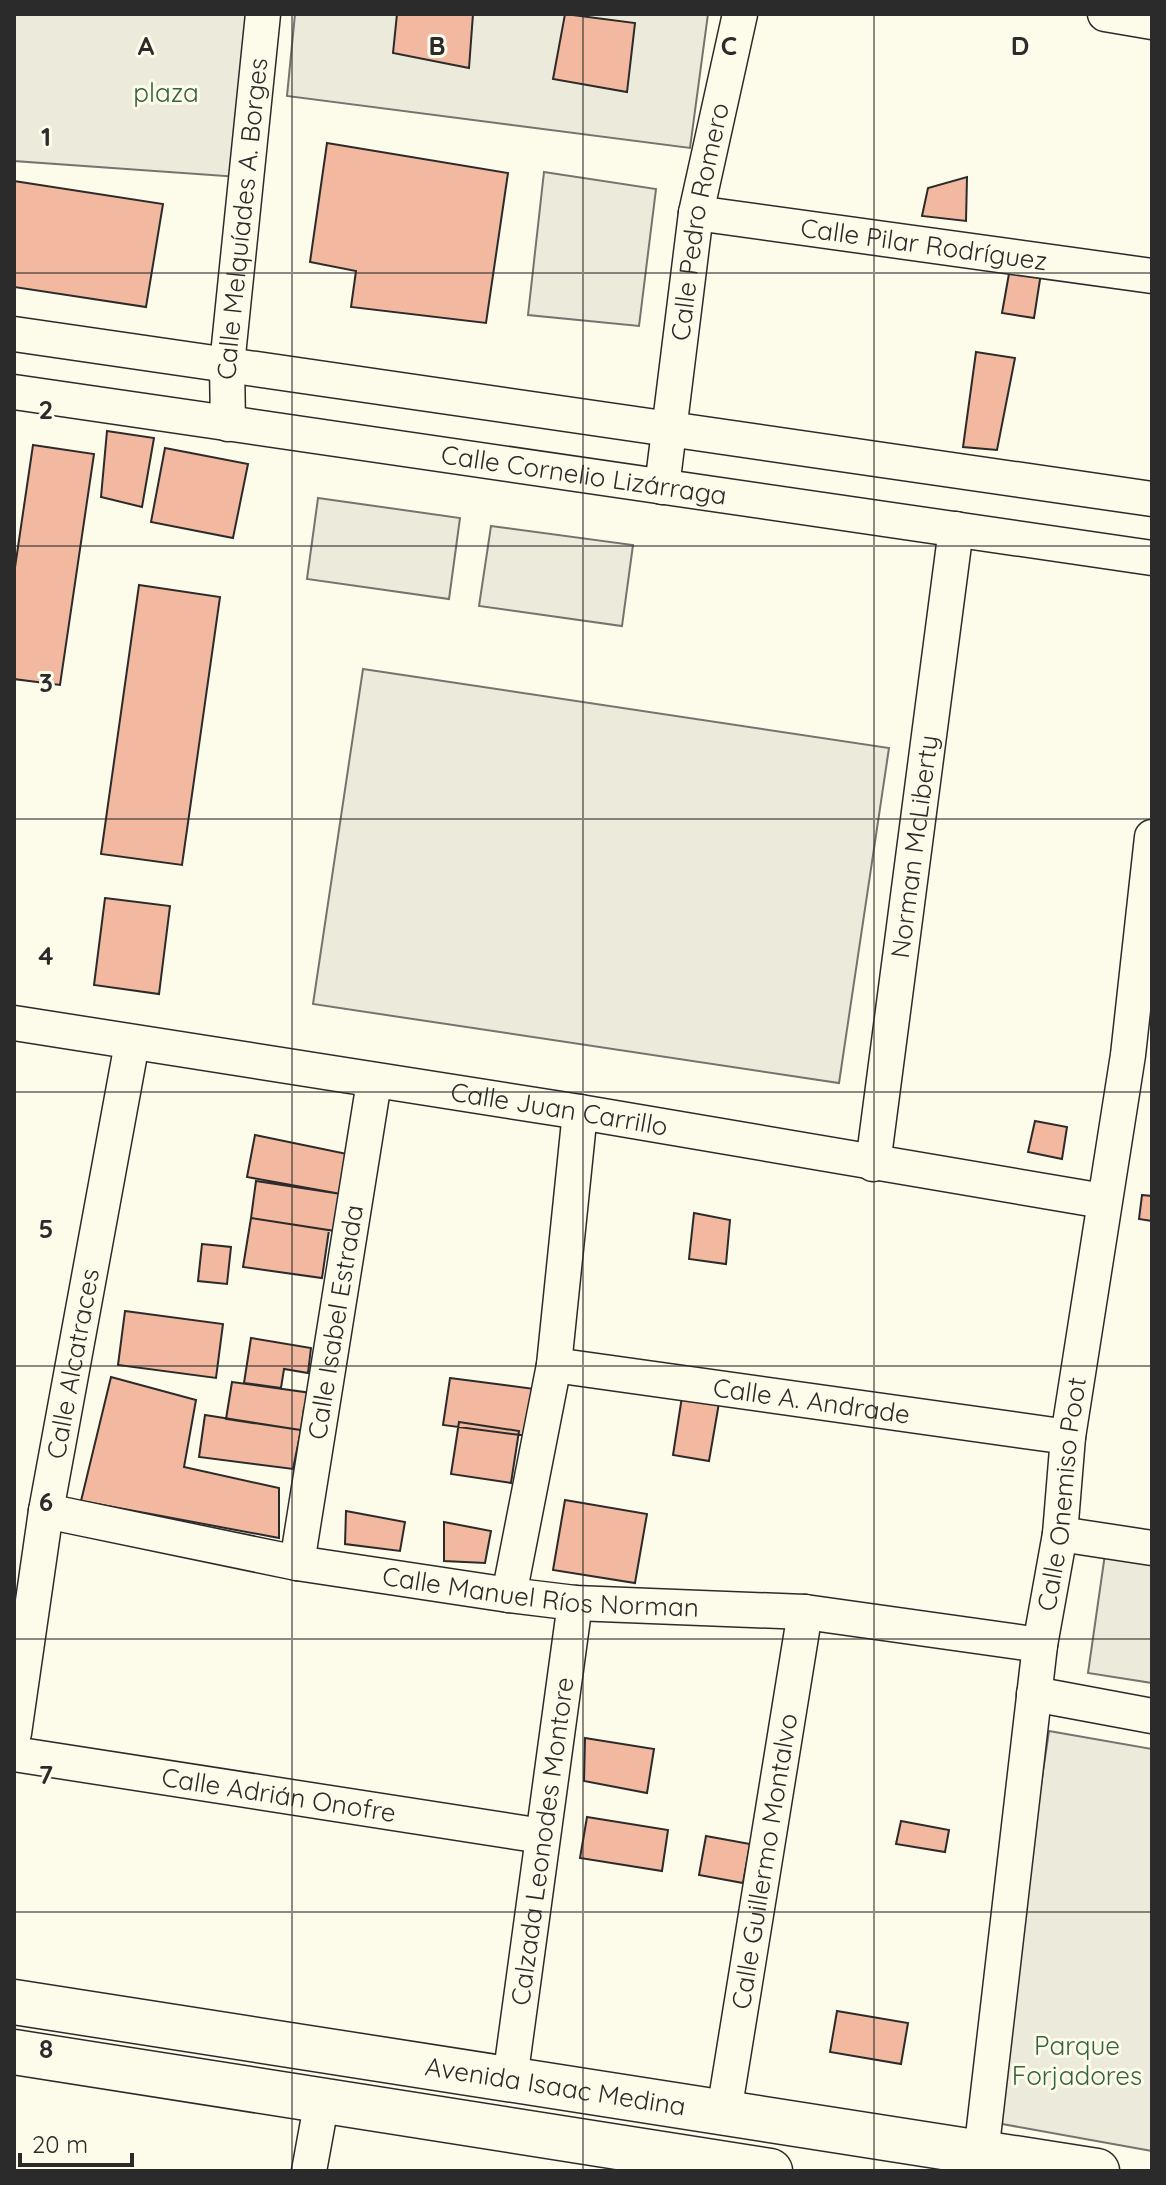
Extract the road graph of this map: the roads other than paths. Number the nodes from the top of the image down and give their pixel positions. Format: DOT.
graph roads {
  1 [pos="263,14"];
  2 [pos="740,14"];
  3 [pos="1105,14"];
  4 [pos="1152,22"];
  5 [pos="696,213"];
  6 [pos="1152,276"];
  7 [pos="14,334"];
  8 [pos="227,365"];
  9 [pos="14,392"];
  10 [pos="228,424"];
  11 [pos="670,430"];
  12 [pos="662,487"];
  13 [pos="1152,499"];
  14 [pos="956,529"];
  15 [pos="1152,558"];
  16 [pos="1152,837"];
  17 [pos="14,1023"];
  18 [pos="132,1043"];
  19 [pos="1140,1057"];
  20 [pos="374,1082"];
  21 [pos="580,1112"];
  22 [pos="873,1164"];
  23 [pos="1103,1201"];
  24 [pos="554,1365"];
  25 [pos="1068,1437"];
  26 [pos="46,1511"];
  27 [pos="1060,1534"];
  28 [pos="1152,1548"];
  29 [pos="297,1563"];
  30 [pos="509,1595"];
  31 [pos="575,1603"];
  32 [pos="805,1612"];
  33 [pos="1040,1645"];
  34 [pos="1034,1694"];
  35 [pos="1152,1716"];
  36 [pos="14,1733"];
  37 [pos="14,1754"];
  38 [pos="542,1836"];
  39 [pos="14,2002"];
  40 [pos="14,2052"];
  41 [pos="510,2079"];
  42 [pos="322,2100"];
  43 [pos="724,2112"];
  44 [pos="615,2159"];
  45 [pos="981,2162"];
  46 [pos="309,2171"];
  47 [pos="770,2171"];
  48 [pos="1097,2171"];
  1 -- 8 [label="street, Calle Melquíades A. Borges"];
  2 -- 5 [label="street, Calle Pedro Romero"];
  3 -- 4 [label="street"];
  5 -- 6 [label="street, Calle Pilar Rodríguez"];
  5 -- 11 [label="street, Calle Pedro Romero"];
  7 -- 8 [label="street"];
  8 -- 10 [label="street, Calle Melquíades A. Borges"];
  8 -- 11 [label="street"];
  9 -- 10 [label="street, Calle Cornelio Lizárraga"];
  10 -- 12 [label="street, Calle Cornelio Lizárraga"];
  11 -- 12 [label="street, Calle Pedro Romero"];
  11 -- 13 [label="street"];
  12 -- 14 [label="street, Calle Cornelio Lizárraga"];
  14 -- 15 [label="street, Calle Cornelio Lizárraga"];
  14 -- 22 [label="street, Norman McLiberty"];
  16 -- 19 [label="street, Calle Onemiso Poot"];
  17 -- 18 [label="street, Calle Juan Carrillo"];
  18 -- 20 [label="street, Calle Juan Carrillo"];
  18 -- 26 [label="street, Calle Alcatraces"];
  19 -- 23 [label="street, Calle Onemiso Poot"];
  20 -- 21 [label="street, Calle Juan Carrillo"];
  20 -- 29 [label="street, Calle Isabel Estrada"];
  21 -- 22 [label="street, Calle Juan Carrillo"];
  21 -- 24 [label="street"];
  22 -- 23 [label="street, Calle Juan Carrillo"];
  23 -- 25 [label="street, Calle Onemiso Poot"];
  24 -- 25 [label="street, Calle A. Andrade"];
  24 -- 30 [label="street"];
  25 -- 27 [label="street, Calle Onemiso Poot"];
  26 -- 29 [label="street, Calle Manuel Ríos Norman"];
  26 -- 36 [label="street, Calle Alcatraces"];
  27 -- 28 [label="street"];
  27 -- 33 [label="street, Calle Onemiso Poot"];
  29 -- 30 [label="street, Calle Manuel Ríos Norman"];
  30 -- 31 [label="street, Calle Manuel Ríos Norman"];
  31 -- 32 [label="street, Calle Manuel Ríos Norman"];
  31 -- 38 [label="street, Calzada Leonodes Montore"];
  32 -- 33 [label="street, Calle Manuel Ríos Norman"];
  32 -- 43 [label="street, Calle Guillermo Montalvo"];
  33 -- 34 [label="street, Calle Onemiso Poot"];
  34 -- 35 [label="street"];
  34 -- 45 [label="street, Calle Onemiso Poot"];
  37 -- 38 [label="street, Calle Adrián Onofre"];
  38 -- 41 [label="street, Calzada Leonodes Montore"];
  39 -- 41 [label="main road, Avenida Isaac Medina"];
  40 -- 42 [label="main road, Avenida Isaac Medina"];
  41 -- 43 [label="main road, Avenida Isaac Medina"];
  42 -- 44 [label="main road, Avenida Isaac Medina"];
  42 -- 46 [label="street"];
  43 -- 45 [label="main road, Avenida Isaac Medina"];
  44 -- 47 [label="main road, Avenida Isaac Medina"];
  45 -- 48 [label="main road, Avenida Isaac Medina"];
}
